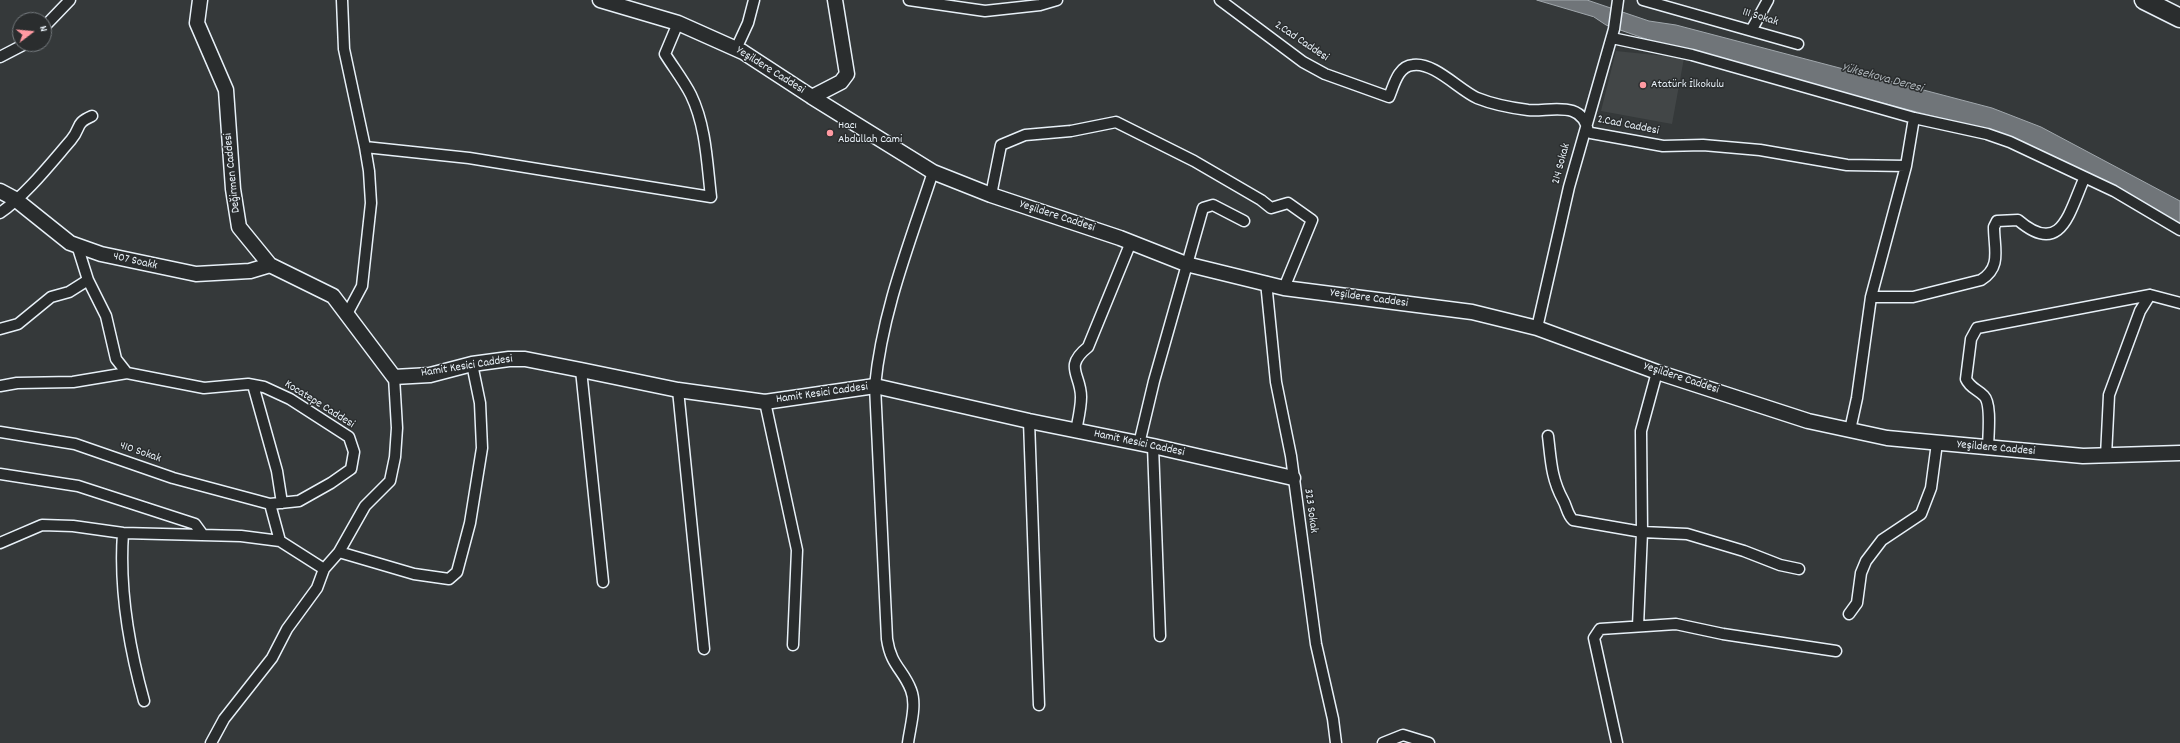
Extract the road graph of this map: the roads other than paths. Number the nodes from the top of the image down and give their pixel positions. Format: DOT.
graph roads {
  1 [pos="70,0"];
  2 [pos="200,0"];
  3 [pos="342,0"];
  4 [pos="600,0"];
  5 [pos="754,0"];
  6 [pos="835,0"];
  7 [pos="909,0"];
  8 [pos="1057,0"];
  9 [pos="1220,0"];
  10 [pos="1643,0"];
  11 [pos="1768,0"];
  12 [pos="2144,0"];
  13 [pos="1618,4"];
  14 [pos="2180,18"];
  15 [pos="52,19"];
  16 [pos="678,23"];
  17 [pos="1752,29"];
  18 [pos="1613,34"];
  19 [pos="1798,44"];
  20 [pos="736,48"];
  21 [pos="12,51"];
  22 [pos="0,57"];
  23 [pos="812,97"];
  24 [pos="92,116"];
  25 [pos="1914,118"];
  26 [pos="1587,124"];
  27 [pos="365,147"];
  28 [pos="1906,166"];
  29 [pos="933,172"];
  30 [pos="2084,179"];
  31 [pos="0,191"];
  32 [pos="990,195"];
  33 [pos="15,199"];
  34 [pos="0,213"];
  35 [pos="1244,221"];
  36 [pos="2180,230"];
  37 [pos="1131,242"];
  38 [pos="77,245"];
  39 [pos="1186,264"];
  40 [pos="270,265"];
  41 [pos="88,280"];
  42 [pos="1266,282"];
  43 [pos="1284,288"];
  44 [pos="2150,295"];
  45 [pos="1871,298"];
  46 [pos="2180,303"];
  47 [pos="347,314"];
  48 [pos="1537,328"];
  49 [pos="0,329"];
  50 [pos="472,364"];
  51 [pos="581,370"];
  52 [pos="1657,372"];
  53 [pos="127,373"];
  54 [pos="394,377"];
  55 [pos="253,385"];
  56 [pos="0,386"];
  57 [pos="875,386"];
  58 [pos="678,390"];
  59 [pos="765,402"];
  60 [pos="1029,421"];
  61 [pos="1850,430"];
  62 [pos="1076,431"];
  63 [pos="0,432"];
  64 [pos="1548,436"];
  65 [pos="1936,443"];
  66 [pos="1146,445"];
  67 [pos="1988,449"];
  68 [pos="2180,453"];
  69 [pos="2106,456"];
  70 [pos="0,474"];
  71 [pos="1293,478"];
  72 [pos="282,503"];
  73 [pos="270,504"];
  74 [pos="1642,532"];
  75 [pos="123,533"];
  76 [pos="203,535"];
  77 [pos="280,541"];
  78 [pos="0,543"];
  79 [pos="339,552"];
  80 [pos="324,569"];
  81 [pos="1799,569"];
  82 [pos="603,582"];
  83 [pos="1849,614"];
  84 [pos="1638,626"];
  85 [pos="1160,636"];
  86 [pos="793,645"];
  87 [pos="704,649"];
  88 [pos="1836,651"];
  89 [pos="144,701"];
  90 [pos="1039,705"];
  91 [pos="211,743"];
  92 [pos="908,743"];
  93 [pos="1336,743"];
  94 [pos="1383,743"];
  95 [pos="1429,743"];
  96 [pos="1617,743"];
  1 -- 15 [label="street"];
  2 -- 40 [label="street, Değirmen Caddesi"];
  3 -- 27 [label="street"];
  4 -- 16 [label="street, Yeşildere Caddesi"];
  5 -- 20 [label="street"];
  6 -- 23 [label="street"];
  7 -- 8 [label="street"];
  9 -- 26 [label="street, 2.Cad Caddesi"];
  10 -- 17 [label="street, 111 Sokak"];
  11 -- 17 [label="street"];
  12 -- 14 [label="highway"];
  13 -- 18 [label="street, 214 Sokak"];
  16 -- 20 [label="street, Yeşildere Caddesi"];
  16 -- 27 [label="street"];
  17 -- 19 [label="street, 111 Sokak"];
  18 -- 25 [label="street"];
  18 -- 26 [label="street, 214 Sokak"];
  20 -- 23 [label="street, Yeşildere Caddesi"];
  21 -- 22 [label="street"];
  23 -- 29 [label="street, Yeşildere Caddesi"];
  24 -- 33 [label="street"];
  25 -- 28 [label="street"];
  25 -- 30 [label="street"];
  26 -- 28 [label="street, 2.Cad Caddesi"];
  26 -- 48 [label="street, 214 Sokak"];
  27 -- 47 [label="street"];
  28 -- 45 [label="street"];
  29 -- 32 [label="street, Yeşildere Caddesi"];
  29 -- 57 [label="street"];
  30 -- 36 [label="street"];
  30 -- 45 [label="street"];
  31 -- 33 [label="street, 407 Soakk"];
  32 -- 37 [label="street, Yeşildere Caddesi"];
  32 -- 43 [label="street"];
  33 -- 34 [label="street"];
  33 -- 38 [label="street, 407 Soakk"];
  35 -- 39 [label="street"];
  37 -- 39 [label="street, Yeşildere Caddesi"];
  37 -- 62 [label="street"];
  38 -- 40 [label="street, 407 Soakk"];
  38 -- 41 [label="street"];
  39 -- 42 [label="street, Yeşildere Caddesi"];
  39 -- 66 [label="street"];
  40 -- 47 [label="street, Değirmen Caddesi"];
  41 -- 49 [label="street"];
  41 -- 53 [label="street"];
  42 -- 43 [label="street, Yeşildere Caddesi"];
  42 -- 71 [label="street, 323 Sokak"];
  43 -- 48 [label="street, Yeşildere Caddesi"];
  44 -- 46 [label="street"];
  44 -- 67 [label="street"];
  44 -- 69 [label="street"];
  45 -- 61 [label="street"];
  47 -- 54 [label="street, Değirmen Caddesi"];
  48 -- 52 [label="street, Yeşildere Caddesi"];
  50 -- 51 [label="street, Hamit Kesici Caddesi"];
  50 -- 54 [label="street, Hamit Kesici Caddesi"];
  50 -- 79 [label="street"];
  51 -- 58 [label="street, Hamit Kesici Caddesi"];
  51 -- 82 [label="street"];
  52 -- 61 [label="street, Yeşildere Caddesi"];
  52 -- 74 [label="street"];
  53 -- 55 [label="street, Kocatepe Caddesi"];
  53 -- 56 [label="street"];
  54 -- 79 [label="street"];
  55 -- 72 [label="street"];
  55 -- 72 [label="street, Kocatepe Caddesi"];
  57 -- 59 [label="street, Hamit Kesici Caddesi"];
  57 -- 60 [label="street, Hamit Kesici Caddesi"];
  57 -- 92 [label="street"];
  58 -- 59 [label="street, Hamit Kesici Caddesi"];
  58 -- 87 [label="street"];
  59 -- 86 [label="street"];
  60 -- 62 [label="street, Hamit Kesici Caddesi"];
  60 -- 90 [label="street"];
  61 -- 65 [label="street, Yeşildere Caddesi"];
  62 -- 66 [label="street, Hamit Kesici Caddesi"];
  63 -- 73 [label="street, 410 Sokak"];
  64 -- 74 [label="street"];
  65 -- 67 [label="street, Yeşildere Caddesi"];
  65 -- 83 [label="street"];
  66 -- 71 [label="street, Hamit Kesici Caddesi"];
  66 -- 85 [label="street"];
  67 -- 69 [label="street, Yeşildere Caddesi"];
  68 -- 69 [label="street, Yeşildere Caddesi"];
  70 -- 76 [label="street"];
  71 -- 93 [label="street, 323 Sokak"];
  72 -- 73 [label="street, Kocatepe Caddesi"];
  73 -- 77 [label="street"];
  74 -- 81 [label="street"];
  74 -- 84 [label="street"];
  75 -- 76 [label="street"];
  75 -- 78 [label="street"];
  75 -- 89 [label="street"];
  76 -- 77 [label="street"];
  77 -- 80 [label="street"];
  79 -- 80 [label="street"];
  80 -- 91 [label="street"];
  84 -- 88 [label="street"];
  84 -- 96 [label="street"];
  94 -- 95 [label="street"];
}
